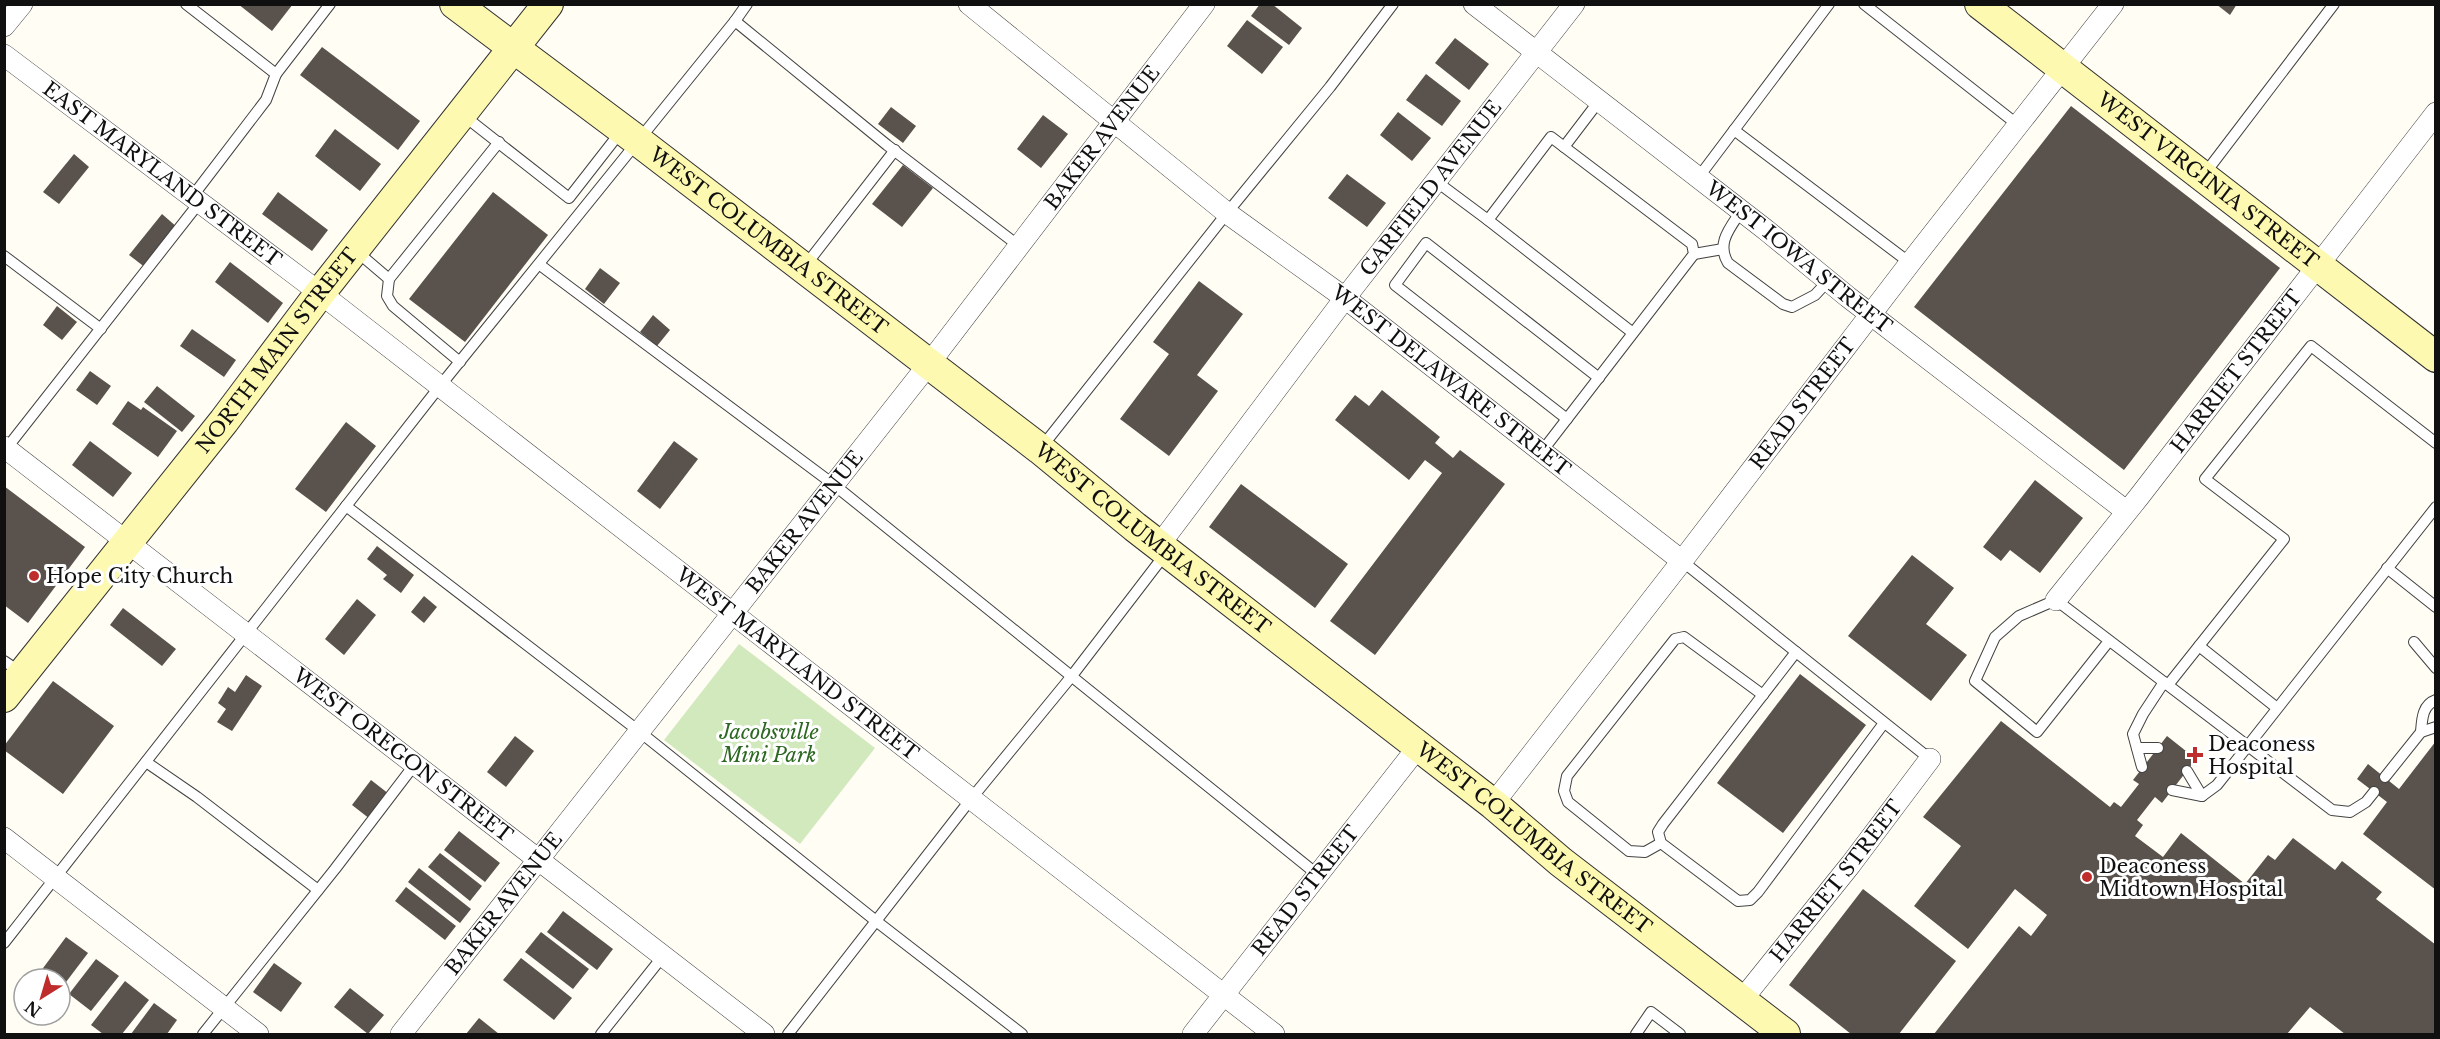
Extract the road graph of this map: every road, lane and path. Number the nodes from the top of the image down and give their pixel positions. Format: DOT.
graph roads {
  1 [pos="22,4"];
  2 [pos="186,4"];
  3 [pos="330,4"];
  4 [pos="455,4"];
  5 [pos="548,4"];
  6 [pos="747,4"];
  7 [pos="969,4"];
  8 [pos="1204,4"];
  9 [pos="1394,4"];
  10 [pos="1474,4"];
  11 [pos="1574,4"];
  12 [pos="1829,4"];
  13 [pos="1864,4"];
  14 [pos="1980,4"];
  15 [pos="2113,4"];
  16 [pos="2334,4"];
  17 [pos="735,21"];
  18 [pos="4,26"];
  19 [pos="514,49"];
  20 [pos="1536,53"];
  21 [pos="4,55"];
  22 [pos="2061,69"];
  23 [pos="276,74"];
  24 [pos="1599,101"];
  25 [pos="2436,113"];
  26 [pos="462,114"];
  27 [pos="1114,120"];
  28 [pos="2018,125"];
  29 [pos="1734,130"];
  30 [pos="630,135"];
  31 [pos="500,142"];
  32 [pos="1564,147"];
  33 [pos="895,150"];
  34 [pos="2202,177"];
  35 [pos="1698,178"];
  36 [pos="1437,182"];
  37 [pos="196,200"];
  38 [pos="1740,211"];
  39 [pos="1227,213"];
  40 [pos="1488,220"];
  41 [pos="1019,246"];
  42 [pos="1723,249"];
  43 [pos="354,250"];
  44 [pos="1694,254"];
  45 [pos="4,256"];
  46 [pos="1910,263"];
  47 [pos="540,265"];
  48 [pos="2318,266"];
  49 [pos="803,268"];
  50 [pos="390,279"];
  51 [pos="1828,281"];
  52 [pos="320,293"];
  53 [pos="1345,298"];
  54 [pos="1872,315"];
  55 [pos="101,329"];
  56 [pos="1633,333"];
  57 [pos="2436,357"];
  58 [pos="460,362"];
  59 [pos="928,365"];
  60 [pos="1599,378"];
  61 [pos="440,386"];
  62 [pos="1567,419"];
  63 [pos="2436,443"];
  64 [pos="5,448"];
  65 [pos="1040,449"];
  66 [pos="1543,450"];
  67 [pos="833,484"];
  68 [pos="346,506"];
  69 [pos="2436,507"];
  70 [pos="2126,511"];
  71 [pos="128,542"];
  72 [pos="1164,548"];
  73 [pos="1682,561"];
  74 [pos="2387,568"];
  75 [pos="2056,600"];
  76 [pos="2436,607"];
  77 [pos="733,614"];
  78 [pos="246,633"];
  79 [pos="2109,641"];
  80 [pos="2414,642"];
  81 [pos="2199,646"];
  82 [pos="1796,652"];
  83 [pos="2436,668"];
  84 [pos="10,677"];
  85 [pos="1071,677"];
  86 [pos="2166,683"];
  87 [pos="1763,695"];
  88 [pos="2436,700"];
  89 [pos="2277,708"];
  90 [pos="1884,723"];
  91 [pos="2436,727"];
  92 [pos="639,732"];
  93 [pos="2421,732"];
  94 [pos="2248,745"];
  95 [pos="1418,747"];
  96 [pos="2137,748"];
  97 [pos="2158,748"];
  98 [pos="1930,759"];
  99 [pos="146,762"];
  100 [pos="415,764"];
  101 [pos="2142,767"];
  102 [pos="2187,771"];
  103 [pos="2385,777"];
  104 [pos="2172,790"];
  105 [pos="2374,792"];
  106 [pos="2202,796"];
  107 [pos="971,799"];
  108 [pos="1493,804"];
  109 [pos="4,838"];
  110 [pos="1661,843"];
  111 [pos="539,860"];
  112 [pos="1318,874"];
  113 [pos="55,878"];
  114 [pos="318,891"];
  115 [pos="876,921"];
  116 [pos="4,943"];
  117 [pos="663,957"];
  118 [pos="1224,995"];
  119 [pos="1741,1000"];
  120 [pos="224,1008"];
  121 [pos="203,1035"];
  122 [pos="258,1035"];
  123 [pos="401,1035"];
  124 [pos="601,1035"];
  125 [pos="764,1035"];
  126 [pos="788,1035"];
  127 [pos="1022,1035"];
  128 [pos="1192,1035"];
  129 [pos="1274,1035"];
  130 [pos="1636,1035"];
  131 [pos="1680,1035"];
  132 [pos="1785,1035"];
  1 -- 18 [label="street"];
  2 -- 23 [label="lane"];
  3 -- 23 [label="lane"];
  4 -- 19 [label="main road, WEST COLUMBIA STREET"];
  5 -- 19 [label="main road, NORTH MAIN STREET"];
  6 -- 17 [label="lane"];
  7 -- 27 [label="street, WEST DELAWARE STREET"];
  8 -- 27 [label="street, BAKER AVENUE"];
  9 -- 39 [label="lane"];
  10 -- 20 [label="street, WEST IOWA STREET"];
  11 -- 20 [label="street, GARFIELD AVENUE"];
  12 -- 29 [label="lane"];
  13 -- 28 [label="lane"];
  14 -- 22 [label="main road, WEST VIRGINIA STREET"];
  15 -- 22 [label="street, READ STREET"];
  16 -- 34 [label="lane"];
  17 -- 30 [label="lane"];
  17 -- 33 [label="lane"];
  19 -- 26 [label="main road, NORTH MAIN STREET"];
  19 -- 30 [label="main road, WEST COLUMBIA STREET"];
  20 -- 24 [label="street, WEST IOWA STREET"];
  20 -- 36 [label="street, GARFIELD AVENUE"];
  21 -- 37 [label="street, EAST MARYLAND STREET"];
  22 -- 28 [label="street, READ STREET"];
  22 -- 34 [label="main road, WEST VIRGINIA STREET"];
  23 -- 37 [label="lane"];
  24 -- 32 [label="lane"];
  24 -- 35 [label="street, WEST IOWA STREET"];
  25 -- 48 [label="street, HARRIET STREET"];
  26 -- 31 [label="lane"];
  26 -- 43 [label="main road, NORTH MAIN STREET"];
  27 -- 39 [label="street, WEST DELAWARE STREET"];
  27 -- 41 [label="street, BAKER AVENUE"];
  28 -- 46 [label="street, READ STREET"];
  29 -- 35 [label="lane"];
  29 -- 46 [label="lane"];
  30 -- 31 [label="lane"];
  30 -- 47 [label="lane"];
  30 -- 49 [label="main road, WEST COLUMBIA STREET"];
  31 -- 50 [label="lane"];
  32 -- 40 [label="lane"];
  32 -- 44 [label="lane"];
  33 -- 41 [label="lane"];
  33 -- 49 [label="lane"];
  34 -- 48 [label="main road, WEST VIRGINIA STREET"];
  35 -- 38 [label="street, WEST IOWA STREET"];
  36 -- 40 [label="lane"];
  36 -- 53 [label="street, GARFIELD AVENUE"];
  37 -- 52 [label="street, EAST MARYLAND STREET"];
  37 -- 55 [label="lane"];
  38 -- 42 [label="lane"];
  38 -- 51 [label="street, WEST IOWA STREET"];
  39 -- 53 [label="street, WEST DELAWARE STREET"];
  39 -- 65 [label="lane"];
  40 -- 56 [label="lane"];
  41 -- 59 [label="street, BAKER AVENUE"];
  42 -- 44 [label="lane"];
  42 -- 51 [label="lane"];
  43 -- 50 [label="lane"];
  43 -- 52 [label="main road, NORTH MAIN STREET"];
  44 -- 56 [label="lane"];
  45 -- 55 [label="lane"];
  46 -- 54 [label="street, READ STREET"];
  47 -- 58 [label="lane"];
  47 -- 67 [label="lane"];
  48 -- 57 [label="main road, WEST VIRGINIA STREET"];
  48 -- 70 [label="street, HARRIET STREET"];
  49 -- 59 [label="main road, WEST COLUMBIA STREET"];
  50 -- 58 [label="lane"];
  51 -- 54 [label="street, WEST IOWA STREET"];
  52 -- 61 [label="street, WEST MARYLAND STREET"];
  52 -- 71 [label="main road, NORTH MAIN STREET"];
  53 -- 66 [label="street, WEST DELAWARE STREET"];
  53 -- 72 [label="street, GARFIELD AVENUE"];
  54 -- 70 [label="street, WEST IOWA STREET"];
  54 -- 73 [label="street, READ STREET"];
  55 -- 64 [label="lane"];
  56 -- 60 [label="lane"];
  58 -- 61 [label="lane"];
  59 -- 65 [label="main road, WEST COLUMBIA STREET"];
  59 -- 67 [label="street, BAKER AVENUE"];
  60 -- 62 [label="lane"];
  60 -- 62 [label="lane"];
  61 -- 68 [label="lane"];
  61 -- 77 [label="street, WEST MARYLAND STREET"];
  62 -- 66 [label="lane"];
  63 -- 81 [label="lane"];
  64 -- 71 [label="street, WEST OREGON STREET"];
  65 -- 72 [label="main road, WEST COLUMBIA STREET"];
  66 -- 73 [label="street, WEST DELAWARE STREET"];
  67 -- 77 [label="street, BAKER AVENUE"];
  67 -- 85 [label="lane"];
  68 -- 78 [label="lane"];
  68 -- 92 [label="lane"];
  69 -- 74 [label="lane"];
  70 -- 75 [label="street, HARRIET STREET"];
  71 -- 78 [label="street, WEST OREGON STREET"];
  71 -- 84 [label="main road, NORTH MAIN STREET"];
  72 -- 85 [label="lane"];
  72 -- 95 [label="main road, WEST COLUMBIA STREET"];
  73 -- 82 [label="lane, WEST DELAWARE STREET"];
  73 -- 108 [label="street, READ STREET"];
  74 -- 76 [label="lane"];
  74 -- 89 [label="lane"];
  75 -- 79 [label="lane"];
  75 -- 79 [label="lane"];
  77 -- 92 [label="street, BAKER AVENUE"];
  77 -- 107 [label="street, WEST MARYLAND STREET"];
  78 -- 99 [label="lane"];
  78 -- 100 [label="street, WEST OREGON STREET"];
  79 -- 86 [label="lane"];
  80 -- 83 [label="lane"];
  81 -- 86 [label="lane"];
  81 -- 89 [label="lane"];
  82 -- 87 [label="lane"];
  82 -- 90 [label="lane, WEST DELAWARE STREET"];
  85 -- 107 [label="lane"];
  85 -- 112 [label="lane"];
  86 -- 94 [label="lane"];
  86 -- 96 [label="lane"];
  87 -- 110 [label="lane"];
  87 -- 110 [label="lane"];
  88 -- 93 [label="lane"];
  89 -- 94 [label="lane"];
  90 -- 98 [label="lane, WEST DELAWARE STREET"];
  90 -- 110 [label="lane"];
  91 -- 93 [label="lane"];
  92 -- 111 [label="street, BAKER AVENUE"];
  92 -- 115 [label="lane"];
  93 -- 103 [label="lane"];
  94 -- 105 [label="lane"];
  94 -- 106 [label="lane"];
  95 -- 108 [label="main road, WEST COLUMBIA STREET"];
  95 -- 112 [label="street, READ STREET"];
  96 -- 97 [label="lane"];
  96 -- 101 [label="lane"];
  98 -- 119 [label="street, HARRIET STREET"];
  99 -- 113 [label="lane"];
  99 -- 114 [label="lane"];
  100 -- 111 [label="street, WEST OREGON STREET"];
  100 -- 114 [label="lane"];
  102 -- 106 [label="lane"];
  104 -- 106 [label="lane"];
  107 -- 115 [label="lane"];
  107 -- 118 [label="street, WEST MARYLAND STREET"];
  108 -- 119 [label="main road, WEST COLUMBIA STREET"];
  109 -- 113 [label="street"];
  111 -- 117 [label="street, WEST OREGON STREET"];
  111 -- 123 [label="street, BAKER AVENUE"];
  112 -- 118 [label="street, READ STREET"];
  113 -- 116 [label="lane"];
  113 -- 120 [label="street"];
  114 -- 120 [label="lane"];
  115 -- 126 [label="lane"];
  115 -- 127 [label="lane"];
  117 -- 124 [label="lane"];
  117 -- 125 [label="street, WEST OREGON STREET"];
  118 -- 128 [label="street, READ STREET"];
  118 -- 129 [label="street, WEST MARYLAND STREET"];
  119 -- 132 [label="main road, WEST COLUMBIA STREET"];
  120 -- 121 [label="lane"];
  120 -- 122 [label="street"];
  130 -- 131 [label="lane"];
}
